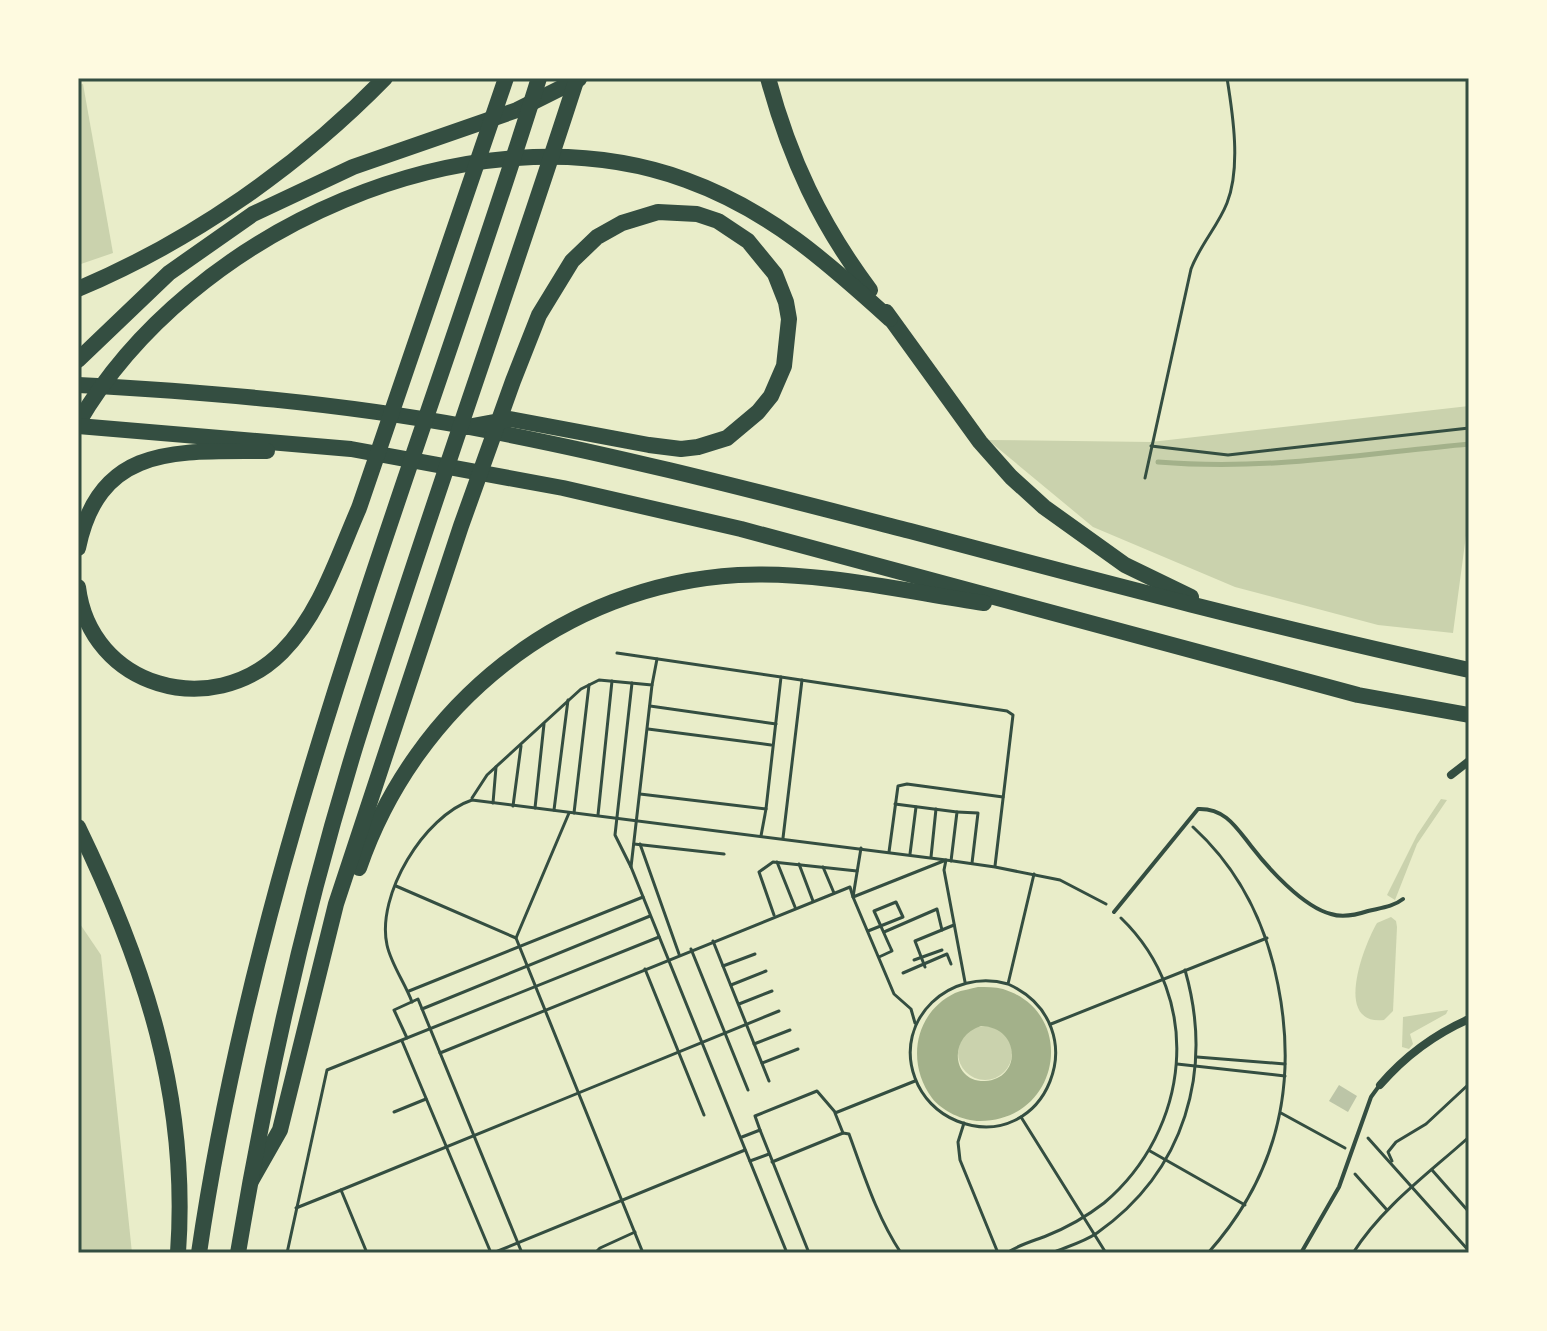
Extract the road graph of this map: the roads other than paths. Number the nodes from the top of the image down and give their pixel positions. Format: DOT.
graph roads {
  1 [pos="385,78"];
  2 [pos="506,78"];
  3 [pos="539,78"];
  4 [pos="579,78"];
  5 [pos="768,78"];
  6 [pos="78,289"];
  7 [pos="890,319"];
  8 [pos="78,360"];
  9 [pos="78,385"];
  10 [pos="78,424"];
  11 [pos="467,427"];
  12 [pos="351,449"];
  13 [pos="78,548"];
  14 [pos="78,587"];
  15 [pos="1225,613"];
  16 [pos="1060,614"];
  17 [pos="1469,670"];
  18 [pos="1469,715"];
  19 [pos="1469,761"];
  20 [pos="1451,775"];
  21 [pos="78,827"];
  22 [pos="78,851"];
  23 [pos="1403,899"];
  24 [pos="1114,912"];
  25 [pos="325,951"];
  26 [pos="132,952"];
  27 [pos="1469,1019"];
  28 [pos="1380,1085"];
  29 [pos="251,1181"];
  30 [pos="178,1253"];
  31 [pos="199,1253"];
  32 [pos="238,1253"];
  33 [pos="1301,1253"];
  1 -- 6 [label="highway"];
  2 -- 14 [label="highway"];
  3 -- 31 [label="highway"];
  4 -- 8 [label="highway"];
  4 -- 29 [label="highway"];
  5 -- 7 [label="highway"];
  7 -- 10 [label="highway"];
  7 -- 15 [label="highway"];
  9 -- 11 [label="highway"];
  10 -- 12 [label="highway"];
  11 -- 15 [label="highway"];
  11 -- 25 [label="highway"];
  12 -- 13 [label="highway"];
  12 -- 16 [label="highway"];
  15 -- 17 [label="highway"];
  16 -- 18 [label="highway"];
  16 -- 25 [label="highway"];
  19 -- 20 [label="street"];
  21 -- 26 [label="highway"];
  22 -- 26 [label="highway"];
  23 -- 24 [label="lane"];
  25 -- 29 [label="highway"];
  26 -- 30 [label="highway"];
  27 -- 28 [label="street"];
  28 -- 33 [label="lane"];
  29 -- 32 [label="highway"];
}
